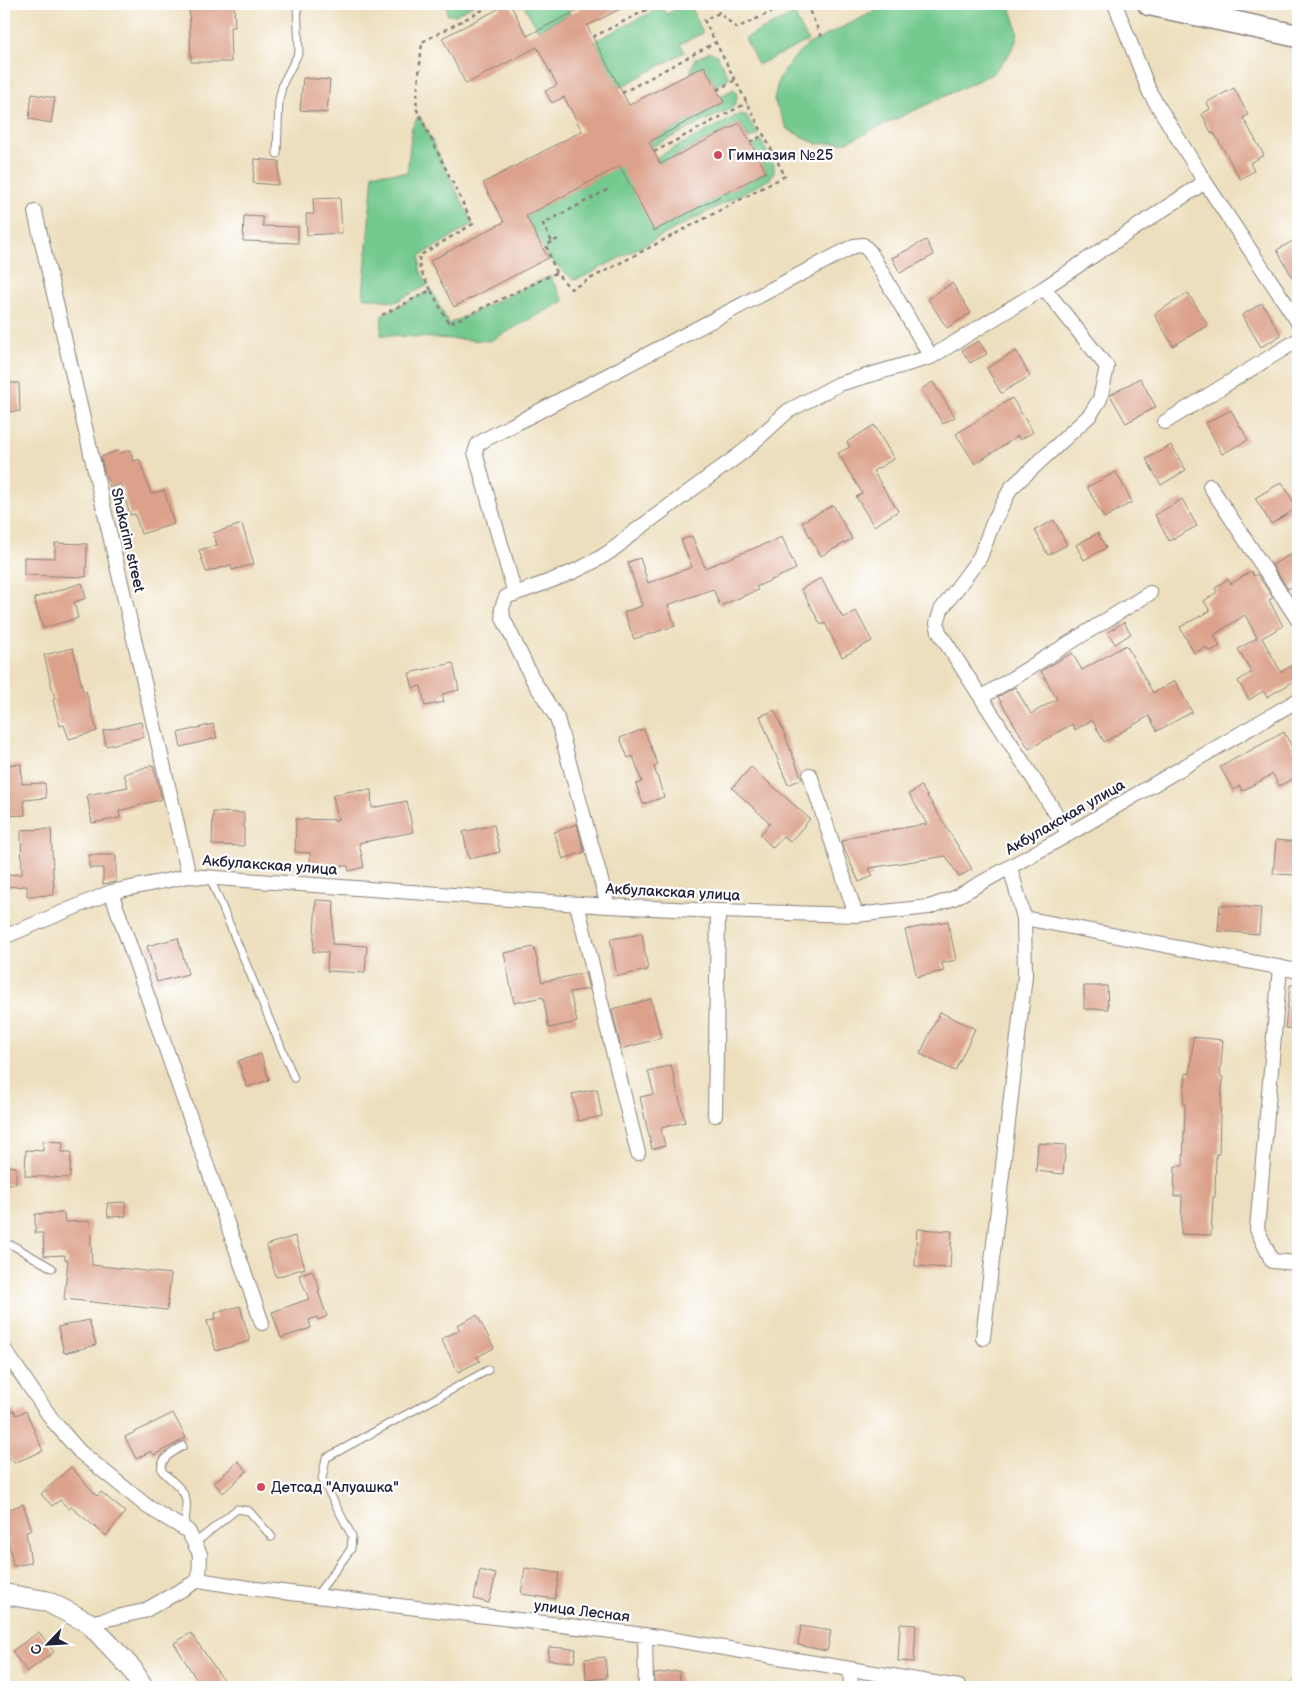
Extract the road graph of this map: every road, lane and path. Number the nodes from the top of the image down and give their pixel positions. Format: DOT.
graph roads {
  1 [pos="297,4"];
  2 [pos="494,4"];
  3 [pos="658,4"];
  4 [pos="715,4"];
  5 [pos="788,4"];
  6 [pos="806,4"];
  7 [pos="1115,4"];
  8 [pos="1149,4"];
  9 [pos="719,13"];
  10 [pos="1298,36"];
  11 [pos="593,37"];
  12 [pos="822,38"];
  13 [pos="716,42"];
  14 [pos="735,80"];
  15 [pos="717,90"];
  16 [pos="622,93"];
  17 [pos="747,103"];
  18 [pos="764,135"];
  19 [pos="750,142"];
  20 [pos="654,152"];
  21 [pos="277,154"];
  22 [pos="1205,182"];
  23 [pos="609,194"];
  24 [pos="35,212"];
  25 [pos="558,240"];
  26 [pos="552,242"];
  27 [pos="556,273"];
  28 [pos="1044,288"];
  29 [pos="431,290"];
  30 [pos="382,315"];
  31 [pos="1298,322"];
  32 [pos="1298,340"];
  33 [pos="931,357"];
  34 [pos="1165,422"];
  35 [pos="1210,486"];
  36 [pos="1150,593"];
  37 [pos="515,594"];
  38 [pos="1298,620"];
  39 [pos="982,697"];
  40 [pos="1298,700"];
  41 [pos="810,775"];
  42 [pos="1070,834"];
  43 [pos="1010,867"];
  44 [pos="189,876"];
  45 [pos="210,877"];
  46 [pos="111,892"];
  47 [pos="577,904"];
  48 [pos="608,906"];
  49 [pos="718,911"];
  50 [pos="856,915"];
  51 [pos="1024,918"];
  52 [pos="4,937"];
  53 [pos="1280,967"];
  54 [pos="1298,970"];
  55 [pos="294,1078"];
  56 [pos="715,1115"];
  57 [pos="638,1153"];
  58 [pos="4,1244"];
  59 [pos="1298,1263"];
  60 [pos="52,1268"];
  61 [pos="262,1323"];
  62 [pos="983,1338"];
  63 [pos="4,1348"];
  64 [pos="488,1370"];
  65 [pos="183,1446"];
  66 [pos="184,1529"];
  67 [pos="272,1538"];
  68 [pos="194,1544"];
  69 [pos="199,1580"];
  70 [pos="4,1594"];
  71 [pos="316,1596"];
  72 [pos="89,1623"];
  73 [pos="645,1635"];
  74 [pos="850,1670"];
  75 [pos="143,1687"];
  76 [pos="646,1687"];
  77 [pos="851,1687"];
  78 [pos="959,1687"];
  1 -- 21 [label="lane"];
  2 -- 29 [label="path"];
  3 -- 11 [label="path"];
  4 -- 9 [label="path"];
  5 -- 9 [label="path"];
  6 -- 12 [label="path"];
  7 -- 22 [label="street"];
  8 -- 10 [label="main road"];
  9 -- 13 [label="path"];
  13 -- 14 [label="path"];
  13 -- 16 [label="path"];
  14 -- 15 [label="path"];
  14 -- 17 [label="path"];
  17 -- 18 [label="path"];
  17 -- 20 [label="path"];
  18 -- 19 [label="path"];
  18 -- 27 [label="path"];
  22 -- 28 [label="street"];
  22 -- 31 [label="street"];
  23 -- 26 [label="path"];
  24 -- 44 [label="street, Shakarim street"];
  25 -- 26 [label="path"];
  26 -- 27 [label="path"];
  27 -- 29 [label="path"];
  28 -- 33 [label="street"];
  28 -- 39 [label="street"];
  29 -- 30 [label="path"];
  32 -- 34 [label="street"];
  33 -- 37 [label="street"];
  33 -- 37 [label="street"];
  35 -- 38 [label="street"];
  36 -- 39 [label="street"];
  37 -- 48 [label="street"];
  39 -- 42 [label="street"];
  40 -- 42 [label="street, Акбулакская улица"];
  41 -- 50 [label="street"];
  42 -- 43 [label="street, Акбулакская улица"];
  43 -- 50 [label="street, Акбулакская улица"];
  43 -- 51 [label="street"];
  44 -- 45 [label="street, Акбулакская улица"];
  44 -- 46 [label="street, Акбулакская улица"];
  45 -- 47 [label="street, Акбулакская улица"];
  45 -- 55 [label="lane"];
  46 -- 52 [label="street, Акбулакская улица"];
  46 -- 61 [label="street"];
  47 -- 48 [label="street, Акбулакская улица"];
  47 -- 57 [label="street"];
  48 -- 49 [label="street, Акбулакская улица"];
  49 -- 50 [label="street, Акбулакская улица"];
  49 -- 56 [label="street"];
  51 -- 53 [label="street"];
  51 -- 62 [label="street"];
  53 -- 54 [label="street"];
  53 -- 59 [label="street"];
  58 -- 60 [label="lane"];
  63 -- 66 [label="street"];
  64 -- 71 [label="lane"];
  65 -- 66 [label="lane"];
  66 -- 68 [label="street"];
  67 -- 68 [label="lane"];
  68 -- 69 [label="street"];
  69 -- 71 [label="street, улица Лесная"];
  69 -- 72 [label="street"];
  70 -- 72 [label="main road"];
  71 -- 73 [label="street, улица Лесная"];
  72 -- 75 [label="main road"];
  73 -- 74 [label="street, улица Лесная"];
  73 -- 76 [label="street"];
  74 -- 77 [label="street"];
  74 -- 78 [label="street, улица Лесная"];
}
